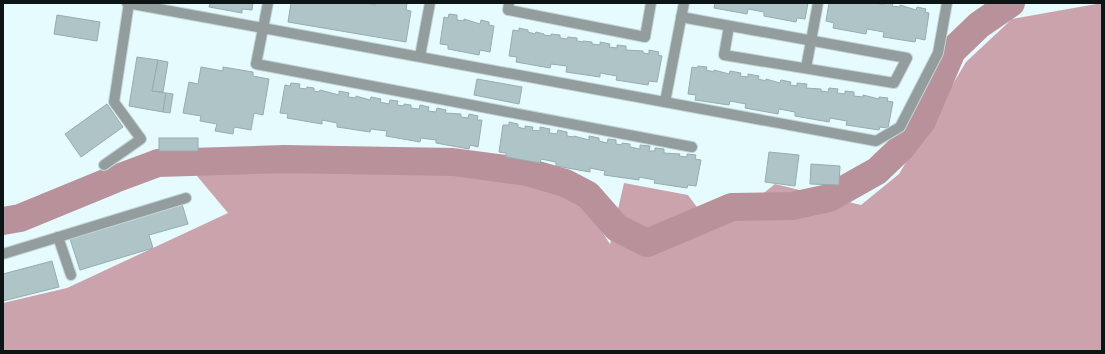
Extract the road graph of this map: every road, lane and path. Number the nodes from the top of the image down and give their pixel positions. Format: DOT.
graph roads {
  1 [pos="128,3"];
  2 [pos="268,3"];
  3 [pos="430,3"];
  4 [pos="509,3"];
  5 [pos="651,3"];
  6 [pos="684,3"];
  7 [pos="818,3"];
  8 [pos="947,3"];
  9 [pos="681,17"];
  10 [pos="729,26"];
  11 [pos="263,28"];
  12 [pos="811,41"];
  13 [pos="420,56"];
  14 [pos="806,68"];
  15 [pos="665,102"];
  16 [pos="692,147"];
  17 [pos="104,165"];
  18 [pos="186,198"];
  19 [pos="58,237"];
  20 [pos="3,254"];
  21 [pos="71,275"];
  1 -- 11 [label="lane"];
  1 -- 17 [label="lane"];
  2 -- 11 [label="lane"];
  3 -- 13 [label="lane"];
  4 -- 5 [label="lane"];
  6 -- 9 [label="lane"];
  7 -- 12 [label="lane"];
  8 -- 15 [label="lane"];
  9 -- 10 [label="lane"];
  9 -- 15 [label="lane"];
  10 -- 12 [label="lane"];
  10 -- 14 [label="lane"];
  11 -- 13 [label="lane"];
  11 -- 16 [label="lane"];
  12 -- 14 [label="lane"];
  12 -- 14 [label="lane"];
  13 -- 15 [label="lane"];
  18 -- 19 [label="lane"];
  19 -- 20 [label="lane"];
  19 -- 21 [label="lane"];
}
